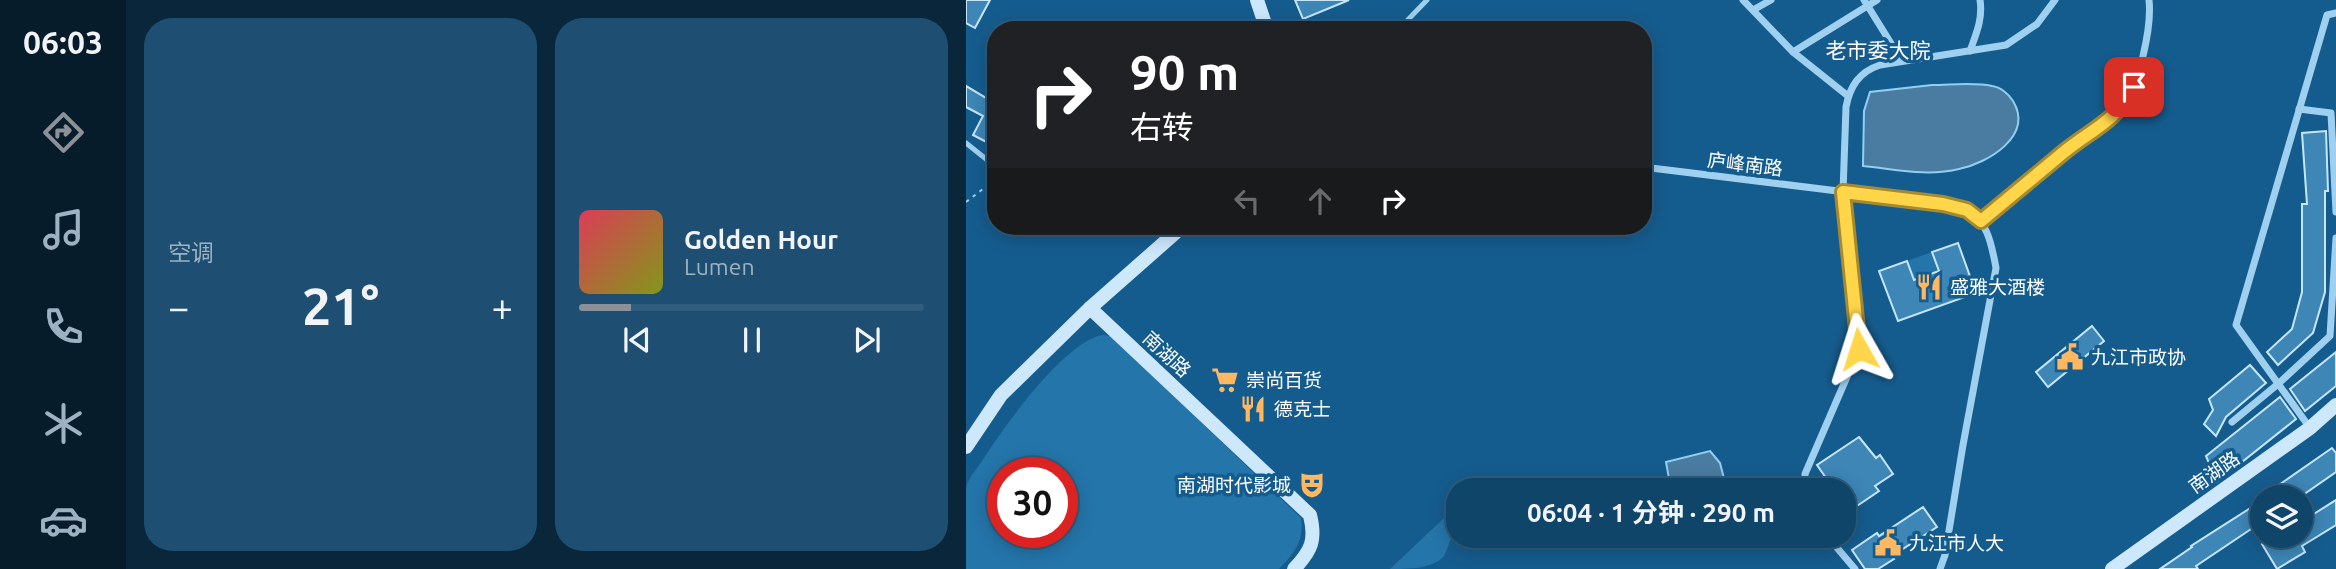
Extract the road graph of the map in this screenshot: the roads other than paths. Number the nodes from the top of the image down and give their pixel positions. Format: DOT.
graph roads {
  1 [pos="1257,0"];
  2 [pos="1427,0"];
  3 [pos="1744,0"];
  4 [pos="1771,0"];
  5 [pos="1877,0"];
  6 [pos="1980,0"];
  7 [pos="2054,0"];
  8 [pos="2149,0"];
  9 [pos="1866,3"];
  10 [pos="1754,10"];
  11 [pos="2336,13"];
  12 [pos="1264,21"];
  13 [pos="1407,21"];
  14 [pos="1793,51"];
  15 [pos="1969,51"];
  16 [pos="1902,61"];
  17 [pos="1848,96"];
  18 [pos="2299,109"];
  19 [pos="966,144"];
  20 [pos="987,160"];
  21 [pos="1652,168"];
  22 [pos="1843,192"];
  23 [pos="2336,212"];
  24 [pos="1981,221"];
  25 [pos="1174,235"];
  26 [pos="2336,238"];
  27 [pos="1090,308"];
  28 [pos="2278,384"];
  29 [pos="2336,405"];
  30 [pos="2232,422"];
  31 [pos="2309,428"];
  32 [pos="966,447"];
  33 [pos="1805,478"];
  34 [pos="1837,548"];
  35 [pos="1294,569"];
  36 [pos="1855,569"];
  37 [pos="1940,569"];
  38 [pos="2112,569"];
  1 -- 12 [label="street"];
  2 -- 13 [label="lane"];
  3 -- 10 [label="street"];
  4 -- 10 [label="street"];
  5 -- 9 [label="street"];
  6 -- 15 [label="street"];
  7 -- 15 [label="street"];
  8 -- 24 [label="street"];
  9 -- 14 [label="street"];
  9 -- 16 [label="street"];
  10 -- 14 [label="street"];
  11 -- 18 [label="street"];
  14 -- 17 [label="street"];
  15 -- 16 [label="street"];
  16 -- 17 [label="street"];
  17 -- 22 [label="street"];
  18 -- 23 [label="street"];
  18 -- 28 [label="street"];
  19 -- 20 [label="lane"];
  21 -- 22 [label="street, 庐峰南路"];
  22 -- 24 [label="street, 庐峰南路"];
  22 -- 33 [label="street"];
  24 -- 37 [label="street"];
  25 -- 27 [label="street"];
  26 -- 28 [label="street"];
  27 -- 32 [label="street"];
  27 -- 35 [label="street, 南湖路"];
  28 -- 30 [label="street"];
  28 -- 31 [label="street"];
  29 -- 31 [label="street, 南湖路"];
  31 -- 38 [label="street, 南湖路"];
  34 -- 36 [label="street"];
}
